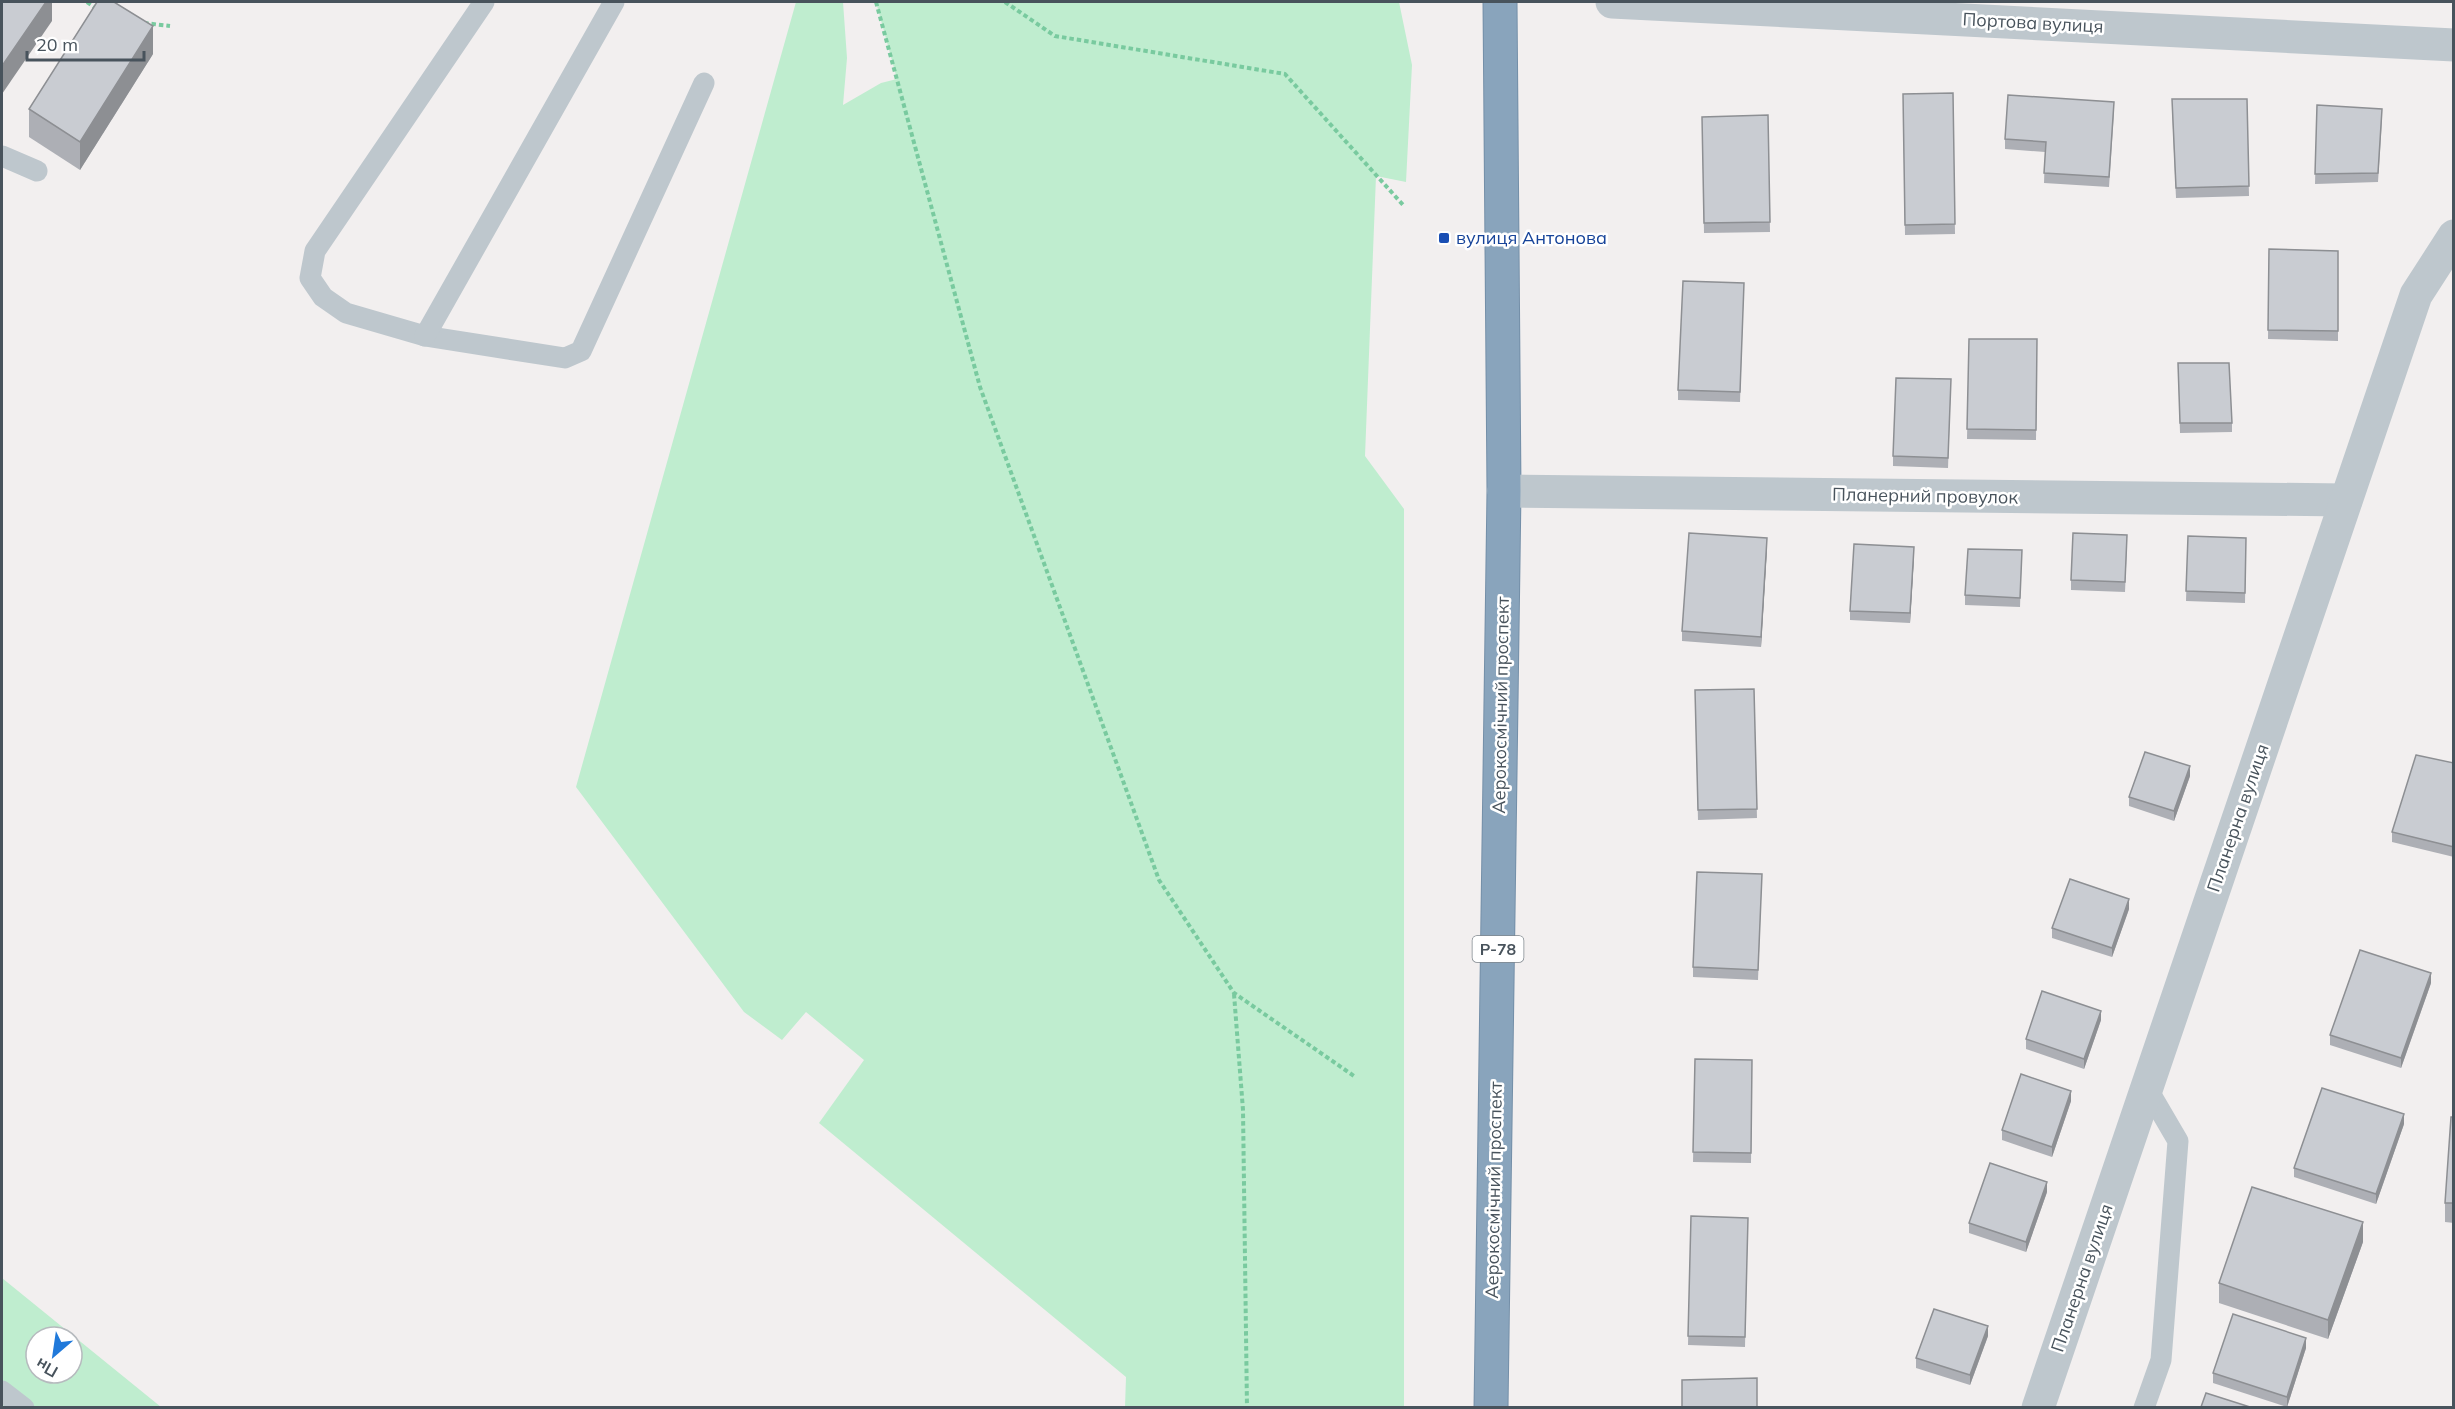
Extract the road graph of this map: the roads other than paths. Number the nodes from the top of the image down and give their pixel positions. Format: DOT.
graph roads {
  1 [pos="484,2"];
  2 [pos="614,2"];
  3 [pos="1500,2"];
  4 [pos="1612,2"];
  5 [pos="2454,45"];
  6 [pos="704,83"];
  7 [pos="2,156"];
  8 [pos="37,171"];
  9 [pos="2454,236"];
  10 [pos="424,336"];
  11 [pos="1504,491"];
  12 [pos="2346,500"];
  13 [pos="2146,1089"];
  14 [pos="2,1391"];
  15 [pos="24,1407"];
  16 [pos="1491,1407"];
  17 [pos="2038,1407"];
  18 [pos="2144,1407"];
  1 -- 10 [label="lane"];
  2 -- 10 [label="lane"];
  3 -- 11 [label="highway, Аерокосмічний проспект / Р-78"];
  4 -- 5 [label="street, Портова вулиця"];
  6 -- 10 [label="lane"];
  7 -- 8 [label="lane"];
  9 -- 12 [label="street, Планерна вулиця"];
  11 -- 12 [label="street, Планерний провулок"];
  11 -- 16 [label="highway, Аерокосмічний проспект / Р-78"];
  12 -- 13 [label="street, Планерна вулиця"];
  13 -- 17 [label="street, Планерна вулиця"];
  13 -- 18 [label="lane"];
  14 -- 15 [label="lane"];
}
